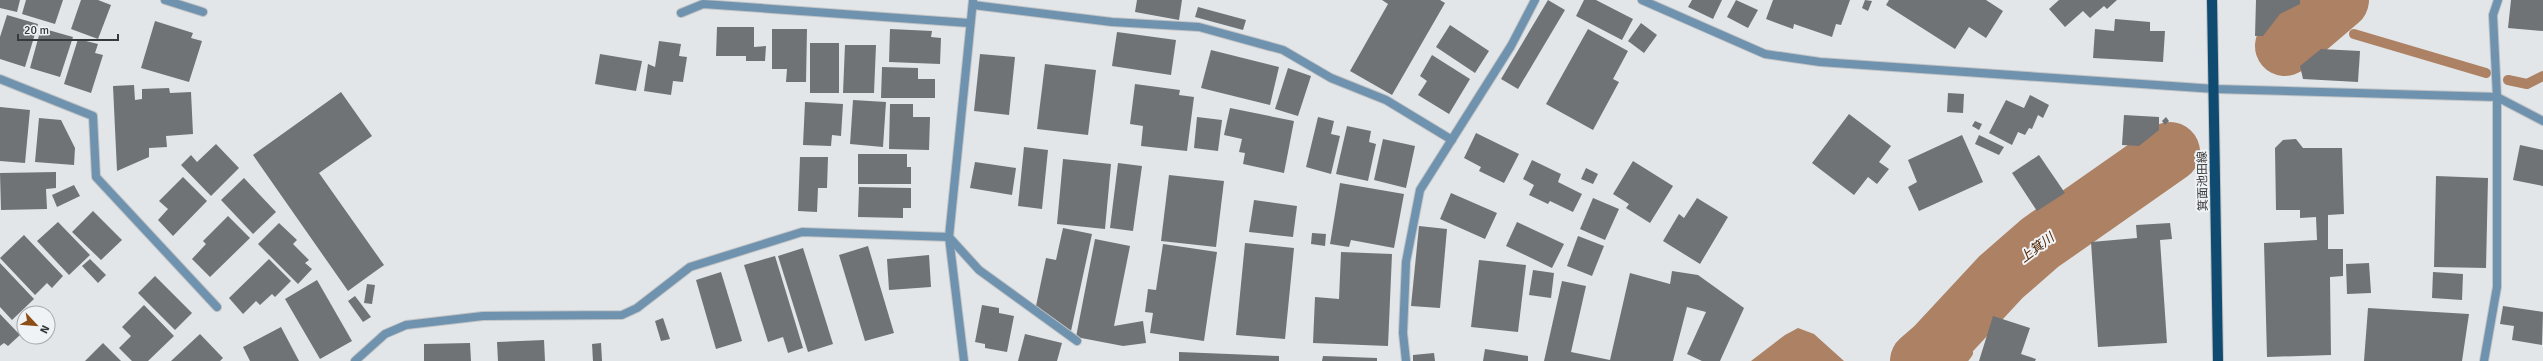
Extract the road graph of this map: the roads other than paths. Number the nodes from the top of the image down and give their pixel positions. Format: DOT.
graph roads {
  1 [pos="165,0"];
  2 [pos="1535,0"];
  3 [pos="1642,0"];
  4 [pos="2212,0"];
  5 [pos="2498,0"];
  6 [pos="973,2"];
  7 [pos="204,12"];
  8 [pos="681,14"];
  9 [pos="969,23"];
  10 [pos="0,79"];
  11 [pos="2215,89"];
  12 [pos="2497,98"];
  13 [pos="2543,121"];
  14 [pos="1452,140"];
  15 [pos="949,237"];
  16 [pos="217,307"];
  17 [pos="1077,341"];
  18 [pos="355,361"];
  19 [pos="964,361"];
  20 [pos="1406,361"];
  21 [pos="2218,361"];
  22 [pos="2484,361"];
  1 -- 7 [label="street"];
  2 -- 14 [label="street"];
  3 -- 11 [label="street"];
  4 -- 11 [label="main road, 箕面池田線"];
  5 -- 12 [label="street"];
  6 -- 9 [label="street"];
  6 -- 14 [label="street"];
  8 -- 9 [label="street"];
  9 -- 15 [label="street"];
  10 -- 16 [label="street"];
  11 -- 12 [label="street"];
  11 -- 21 [label="main road, 箕面池田線"];
  12 -- 13 [label="street"];
  12 -- 22 [label="street"];
  14 -- 20 [label="street"];
  15 -- 17 [label="street"];
  15 -- 18 [label="street"];
  15 -- 19 [label="street"];
}
